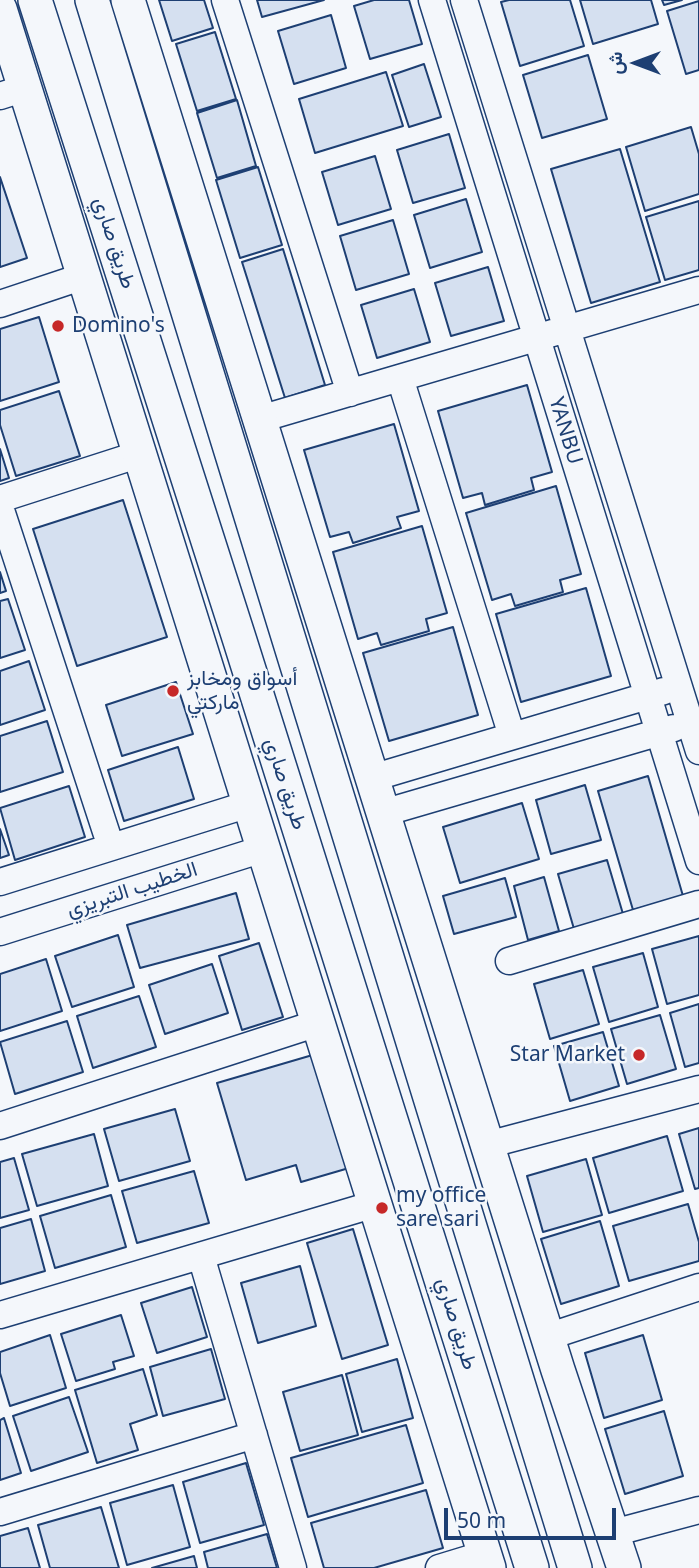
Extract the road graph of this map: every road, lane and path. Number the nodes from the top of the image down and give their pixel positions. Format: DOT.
graph roads {
  1 [pos="35,0"];
  2 [pos="92,0"];
  3 [pos="128,0"];
  4 [pos="225,0"];
  5 [pos="432,0"];
  6 [pos="464,0"];
  7 [pos="0,9"];
  8 [pos="12,92"];
  9 [pos="84,276"];
  10 [pos="699,290"];
  11 [pos="0,304"];
  12 [pos="567,329"];
  13 [pos="536,338"];
  14 [pos="400,378"];
  15 [pos="349,393"];
  16 [pos="260,419"];
  17 [pos="139,454"];
  18 [pos="0,499"];
  19 [pos="0,507"];
  20 [pos="679,686"];
  21 [pos="648,696"];
  22 [pos="690,723"];
  23 [pos="659,732"];
  24 [pos="512,736"];
  25 [pos="699,751"];
  26 [pos="372,778"];
  27 [pos="249,804"];
  28 [pos="383,813"];
  29 [pos="111,847"];
  30 [pos="263,849"];
  31 [pos="699,861"];
  32 [pos="0,882"];
  33 [pos="699,904"];
  34 [pos="0,932"];
  35 [pos="509,961"];
  36 [pos="318,1023"];
  37 [pos="699,1089"];
  38 [pos="0,1126"];
  39 [pos="487,1146"];
  40 [pos="375,1204"];
  41 [pos="201,1256"];
  42 [pos="699,1287"];
  43 [pos="0,1315"];
  44 [pos="547,1336"];
  45 [pos="254,1435"];
  46 [pos="699,1510"];
  47 [pos="0,1512"];
  48 [pos="613,1533"];
  49 [pos="487,1561"];
  50 [pos="293,1568"];
  51 [pos="439,1568"];
  52 [pos="532,1568"];
  53 [pos="575,1568"];
  54 [pos="624,1568"];
  1 -- 52 [label="main road, طريق صاري"];
  2 -- 53 [label="main road, طريق صاري"];
  3 -- 16 [label="main road"];
  4 -- 15 [label="street"];
  5 -- 13 [label="street, YANBU"];
  6 -- 12 [label="street, YANBU"];
  7 -- 8 [label="main road"];
  8 -- 9 [label="main road"];
  9 -- 11 [label="street"];
  9 -- 17 [label="main road"];
  10 -- 12 [label="street"];
  12 -- 13 [label="street"];
  12 -- 20 [label="street, YANBU"];
  13 -- 14 [label="street"];
  13 -- 21 [label="street, YANBU"];
  14 -- 15 [label="street"];
  14 -- 24 [label="street"];
  15 -- 16 [label="street"];
  16 -- 26 [label="main road"];
  17 -- 18 [label="street"];
  17 -- 27 [label="main road"];
  19 -- 29 [label="street"];
  20 -- 21 [label="street"];
  20 -- 22 [label="street, YANBU"];
  21 -- 23 [label="street, YANBU"];
  21 -- 24 [label="street"];
  22 -- 23 [label="street"];
  22 -- 25 [label="street, YANBU"];
  23 -- 28 [label="street"];
  23 -- 31 [label="street, YANBU"];
  24 -- 26 [label="street"];
  26 -- 28 [label="main road"];
  27 -- 29 [label="street"];
  27 -- 30 [label="main road"];
  28 -- 39 [label="main road"];
  29 -- 32 [label="street"];
  30 -- 34 [label="street, الخطيب التبريزي"];
  30 -- 36 [label="main road"];
  33 -- 35 [label="street"];
  36 -- 38 [label="street"];
  36 -- 40 [label="main road"];
  37 -- 39 [label="street"];
  39 -- 44 [label="main road"];
  40 -- 41 [label="street"];
  40 -- 49 [label="main road"];
  41 -- 43 [label="street"];
  41 -- 45 [label="street"];
  42 -- 44 [label="street"];
  44 -- 48 [label="main road"];
  45 -- 47 [label="street"];
  45 -- 50 [label="street"];
  46 -- 48 [label="street"];
  48 -- 54 [label="main road"];
  49 -- 51 [label="street"];
}
